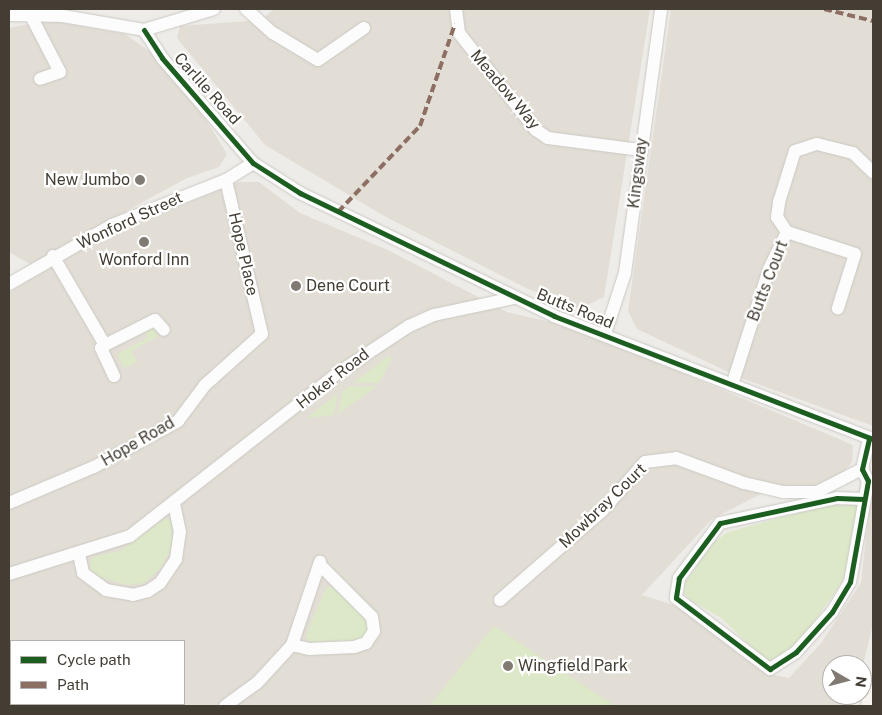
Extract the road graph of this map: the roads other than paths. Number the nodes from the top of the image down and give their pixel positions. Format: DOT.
graph roads {
  1 [pos="214,9"];
  2 [pos="246,9"];
  3 [pos="456,9"];
  4 [pos="661,9"];
  5 [pos="30,14"];
  6 [pos="9,15"];
  7 [pos="364,28"];
  8 [pos="144,30"];
  9 [pos="40,79"];
  10 [pos="641,150"];
  11 [pos="253,163"];
  12 [pos="873,172"];
  13 [pos="226,180"];
  14 [pos="787,232"];
  15 [pos="53,256"];
  16 [pos="9,284"];
  17 [pos="513,298"];
  18 [pos="838,308"];
  19 [pos="263,328"];
  20 [pos="164,330"];
  21 [pos="604,334"];
  22 [pos="104,346"];
  23 [pos="114,376"];
  24 [pos="732,384"];
  25 [pos="871,438"];
  26 [pos="862,469"];
  27 [pos="864,499"];
  28 [pos="9,503"];
  29 [pos="174,503"];
  30 [pos="79,554"];
  31 [pos="9,574"];
  32 [pos="500,600"];
  33 [pos="292,645"];
  34 [pos="873,694"];
  35 [pos="225,706"];
  36 [pos="870,706"];
  1 -- 8 [label="street"];
  2 -- 7 [label="street"];
  3 -- 10 [label="street, Meadow Way"];
  4 -- 10 [label="street, Kingsway"];
  5 -- 6 [label="street"];
  5 -- 8 [label="street"];
  5 -- 9 [label="street"];
  8 -- 11 [label="street, Carlile Road"];
  10 -- 21 [label="street, Kingsway"];
  11 -- 13 [label="street, Wonford Street"];
  11 -- 17 [label="street, Butts Road"];
  12 -- 14 [label="street, Butts Court"];
  13 -- 15 [label="street, Wonford Street"];
  13 -- 19 [label="street, Hope Place"];
  14 -- 18 [label="street"];
  14 -- 24 [label="street, Butts Court"];
  15 -- 16 [label="street, Wonford Street"];
  15 -- 22 [label="street"];
  17 -- 21 [label="street, Butts Road"];
  17 -- 29 [label="street, Hoker Road"];
  19 -- 28 [label="street, Hope Road"];
  20 -- 22 [label="street"];
  21 -- 24 [label="street, Butts Road"];
  22 -- 23 [label="street"];
  24 -- 25 [label="street, Butts Road"];
  25 -- 26 [label="street"];
  26 -- 27 [label="street"];
  26 -- 32 [label="street, Mowbray Court"];
  27 -- 27 [label="street"];
  29 -- 30 [label="street, Hoker Road"];
  29 -- 30 [label="street"];
  30 -- 31 [label="street, Hoker Road"];
  33 -- 33 [label="street"];
  33 -- 35 [label="street"];
  34 -- 36 [label="main road"];
}
